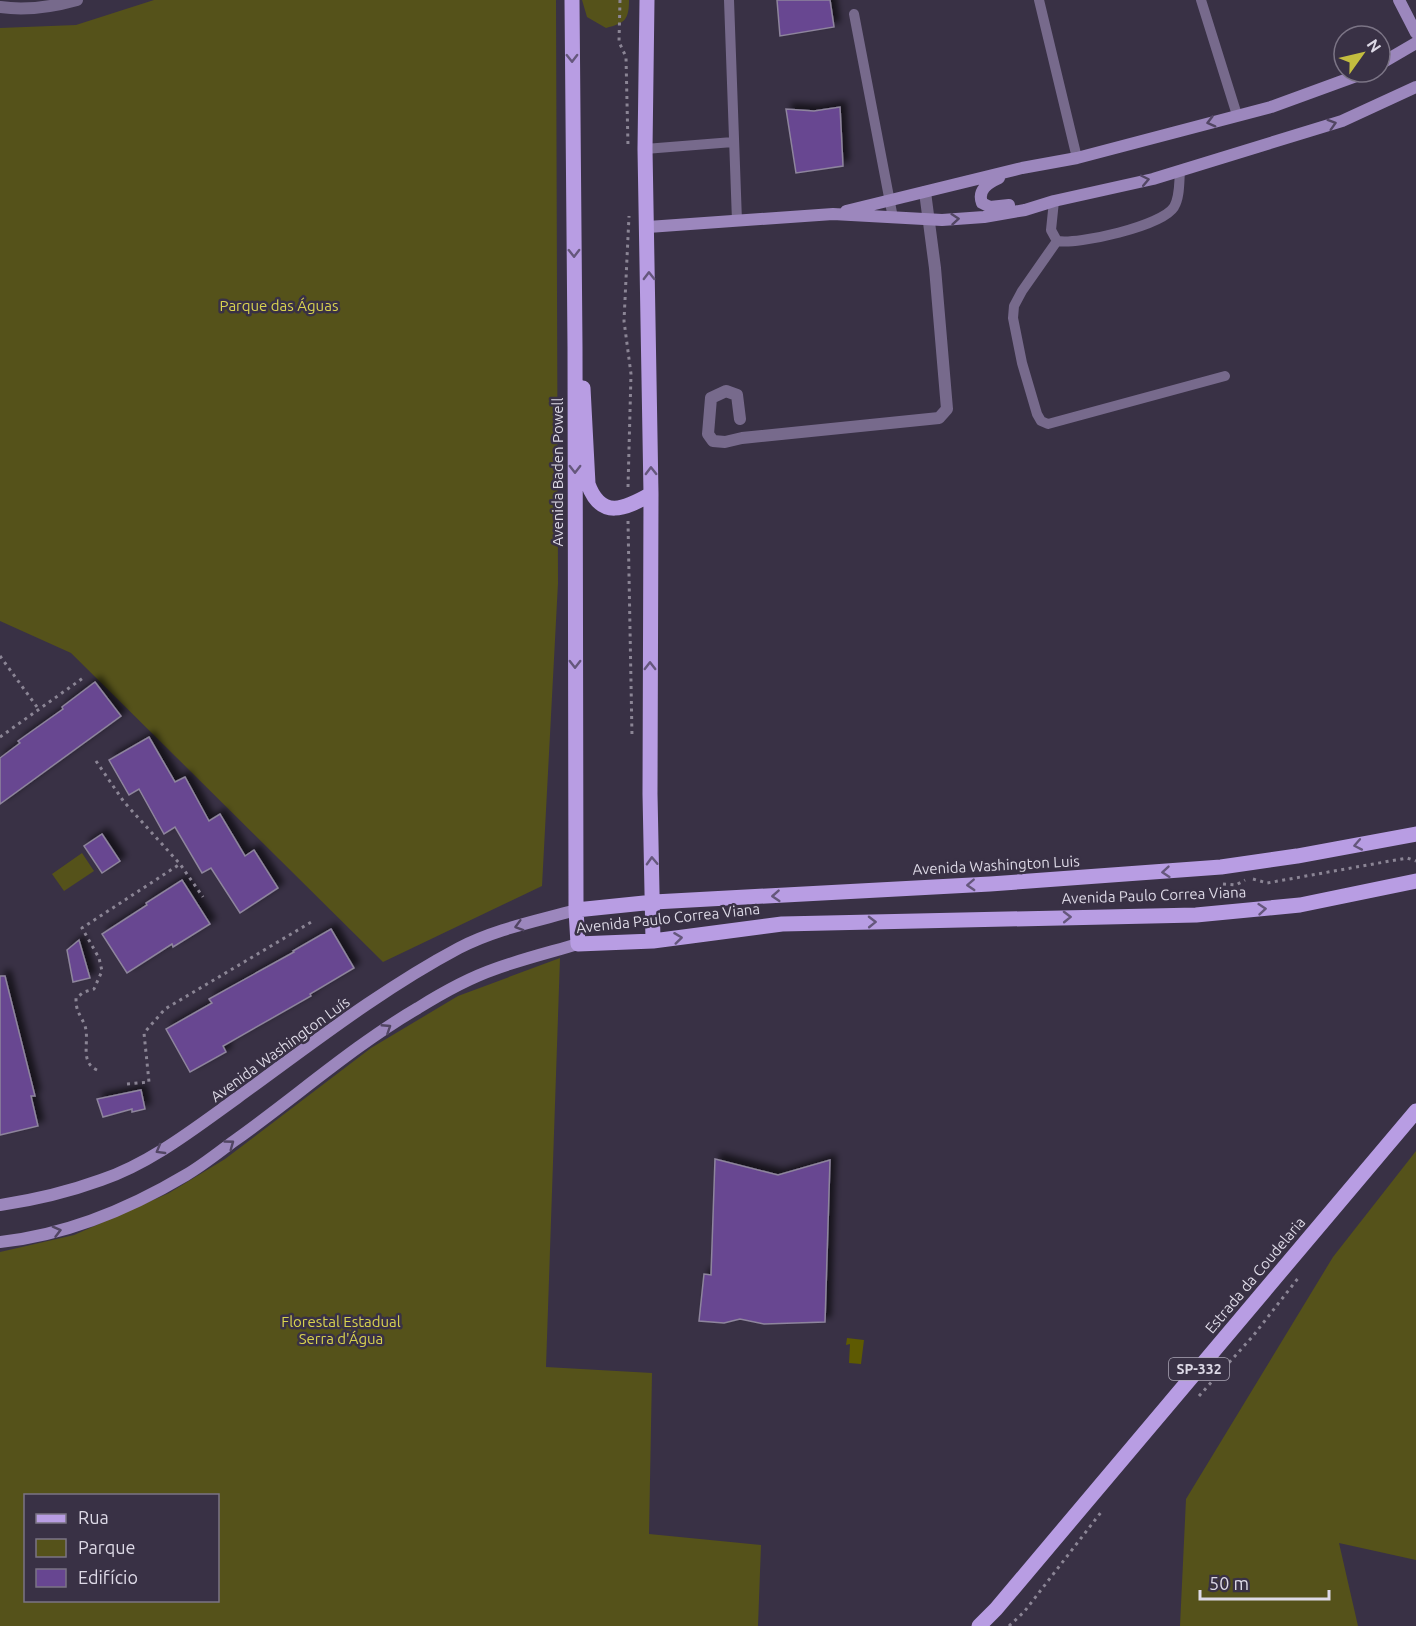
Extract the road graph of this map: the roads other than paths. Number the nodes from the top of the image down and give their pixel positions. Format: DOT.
graph roads {
  1 [pos="77,0"];
  2 [pos="572,0"];
  3 [pos="647,0"];
  4 [pos="729,0"];
  5 [pos="1039,0"];
  6 [pos="1201,0"];
  7 [pos="1399,0"];
  8 [pos="0,7"];
  9 [pos="854,14"];
  10 [pos="1416,33"];
  11 [pos="1416,43"];
  12 [pos="1392,57"];
  13 [pos="1334,84"];
  14 [pos="1416,87"];
  15 [pos="1237,115"];
  16 [pos="733,142"];
  17 [pos="645,148"];
  18 [pos="1077,158"];
  19 [pos="1022,168"];
  20 [pos="1180,171"];
  21 [pos="926,192"];
  22 [pos="890,201"];
  23 [pos="1054,201"];
  24 [pos="833,214"];
  25 [pos="893,218"];
  26 [pos="928,219"];
  27 [pos="737,221"];
  28 [pos="648,227"];
  29 [pos="1057,241"];
  30 [pos="575,347"];
  31 [pos="1225,376"];
  32 [pos="740,418"];
  33 [pos="651,494"];
  34 [pos="1416,834"];
  35 [pos="1416,881"];
  36 [pos="654,902"];
  37 [pos="576,910"];
  38 [pos="653,941"];
  39 [pos="578,944"];
  40 [pos="1416,1111"];
  41 [pos="0,1205"];
  42 [pos="0,1242"];
  43 [pos="980,1626"];
  1 -- 8 [label="street"];
  2 -- 30 [label="main road, Avenida Baden Powell, one-way"];
  3 -- 17 [label="main road"];
  4 -- 16 [label="lane"];
  5 -- 18 [label="lane"];
  6 -- 15 [label="lane"];
  7 -- 10 [label="street"];
  9 -- 22 [label="lane"];
  11 -- 12 [label="street"];
  13 -- 15 [label="street"];
  20 -- 14 [label="street, one-way"];
  15 -- 18 [label="street, one-way"];
  16 -- 17 [label="lane"];
  16 -- 27 [label="lane"];
  17 -- 28 [label="main road"];
  18 -- 19 [label="street"];
  19 -- 21 [label="street"];
  19 -- 23 [label="street"];
  23 -- 20 [label="street, one-way"];
  20 -- 29 [label="lane"];
  21 -- 22 [label="street"];
  21 -- 26 [label="street"];
  22 -- 24 [label="street"];
  22 -- 25 [label="lane"];
  26 -- 23 [label="street, one-way"];
  23 -- 29 [label="lane"];
  24 -- 25 [label="street"];
  24 -- 27 [label="street"];
  25 -- 26 [label="street"];
  26 -- 32 [label="street"];
  27 -- 28 [label="street"];
  33 -- 28 [label="main road, one-way"];
  29 -- 31 [label="lane"];
  30 -- 33 [label="main road"];
  30 -- 37 [label="main road, Avenida Baden Powell, one-way"];
  36 -- 33 [label="main road, one-way"];
  34 -- 36 [label="main road, Avenida Washington Luis, one-way"];
  38 -- 35 [label="main road, Avenida Paulo Correa Viana, one-way"];
  36 -- 37 [label="main road, Avenida Washington Luis"];
  36 -- 38 [label="main road"];
  37 -- 39 [label="main road, Avenida Baden Powell"];
  37 -- 41 [label="street, Avenida Washington Luís, one-way"];
  38 -- 39 [label="main road, Avenida Paulo Correa Viana"];
  42 -- 39 [label="street, Avenida Paulo Correa Viana, one-way"];
  40 -- 43 [label="main road, Estrada da Coudelaria / SP-332"];
}
